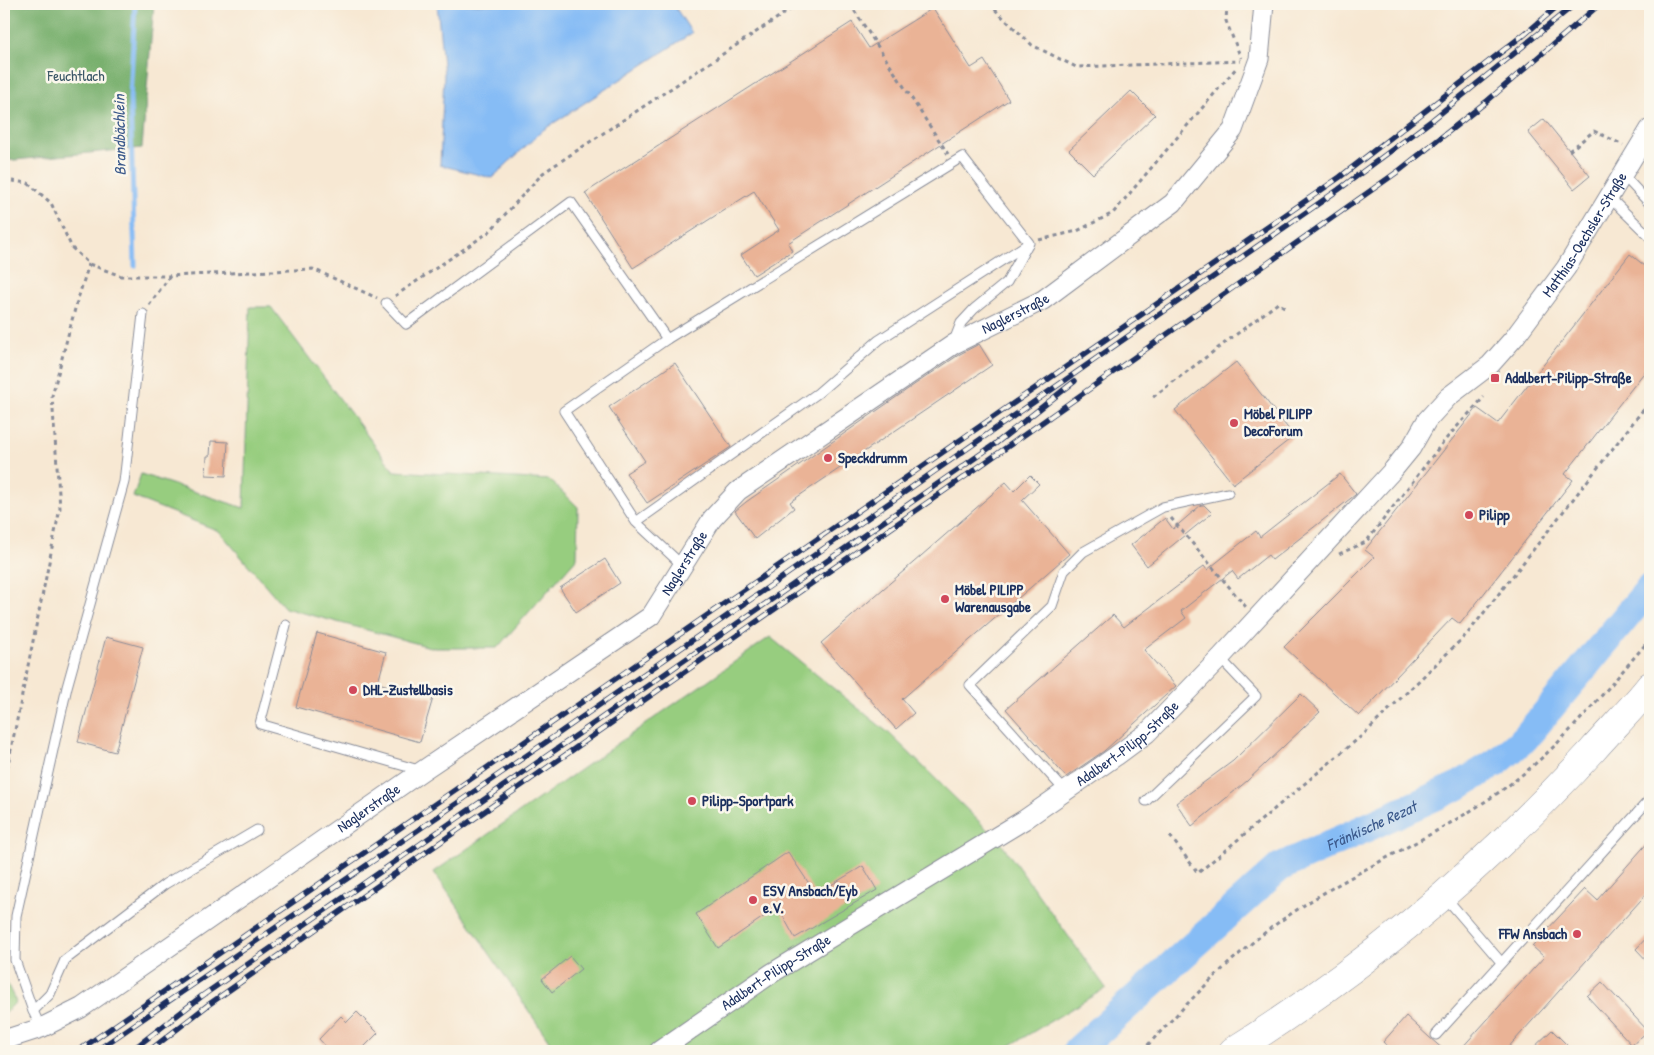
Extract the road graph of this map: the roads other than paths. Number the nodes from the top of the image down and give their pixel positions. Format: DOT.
graph roads {
  1 [pos="1264,4"];
  2 [pos="1650,129"];
  3 [pos="1623,175"];
  4 [pos="1609,197"];
  5 [pos="1650,204"];
  6 [pos="1650,237"];
  7 [pos="1029,243"];
  8 [pos="386,302"];
  9 [pos="143,314"];
  10 [pos="1514,338"];
  11 [pos="667,339"];
  12 [pos="954,344"];
  13 [pos="1228,494"];
  14 [pos="636,522"];
  15 [pos="683,566"];
  16 [pos="286,625"];
  17 [pos="1220,658"];
  18 [pos="1650,686"];
  19 [pos="1650,714"];
  20 [pos="422,771"];
  21 [pos="1065,791"];
  22 [pos="1650,799"];
  23 [pos="1146,801"];
  24 [pos="257,830"];
  25 [pos="1450,902"];
  26 [pos="1501,962"];
  27 [pos="33,1011"];
  28 [pos="41,1028"];
  29 [pos="1436,1035"];
  30 [pos="4,1040"];
  31 [pos="659,1051"];
  32 [pos="1233,1051"];
  33 [pos="1267,1051"];
  1 -- 12 [label="street, Naglerstraße"];
  2 -- 3 [label="street, Matthias-Oechsler-Straße"];
  3 -- 4 [label="street, Matthias-Oechsler-Straße"];
  3 -- 5 [label="lane"];
  4 -- 6 [label="lane"];
  4 -- 10 [label="street, Matthias-Oechsler-Straße"];
  7 -- 11 [label="lane"];
  7 -- 12 [label="lane"];
  7 -- 14 [label="lane"];
  8 -- 11 [label="lane"];
  9 -- 27 [label="lane"];
  10 -- 17 [label="street, Adalbert-Pilipp-Straße"];
  11 -- 14 [label="lane"];
  12 -- 15 [label="street, Naglerstraße"];
  13 -- 21 [label="lane"];
  14 -- 15 [label="lane"];
  15 -- 20 [label="street, Naglerstraße"];
  16 -- 20 [label="lane"];
  17 -- 21 [label="street, Adalbert-Pilipp-Straße"];
  17 -- 23 [label="lane"];
  18 -- 25 [label="main road"];
  19 -- 25 [label="main road"];
  20 -- 28 [label="street, Naglerstraße"];
  21 -- 31 [label="street, Adalbert-Pilipp-Straße"];
  22 -- 26 [label="lane"];
  24 -- 27 [label="lane"];
  25 -- 26 [label="lane"];
  25 -- 32 [label="main road"];
  25 -- 33 [label="main road"];
  26 -- 29 [label="lane"];
  27 -- 28 [label="lane"];
  28 -- 30 [label="street, Naglerstraße"];
}
